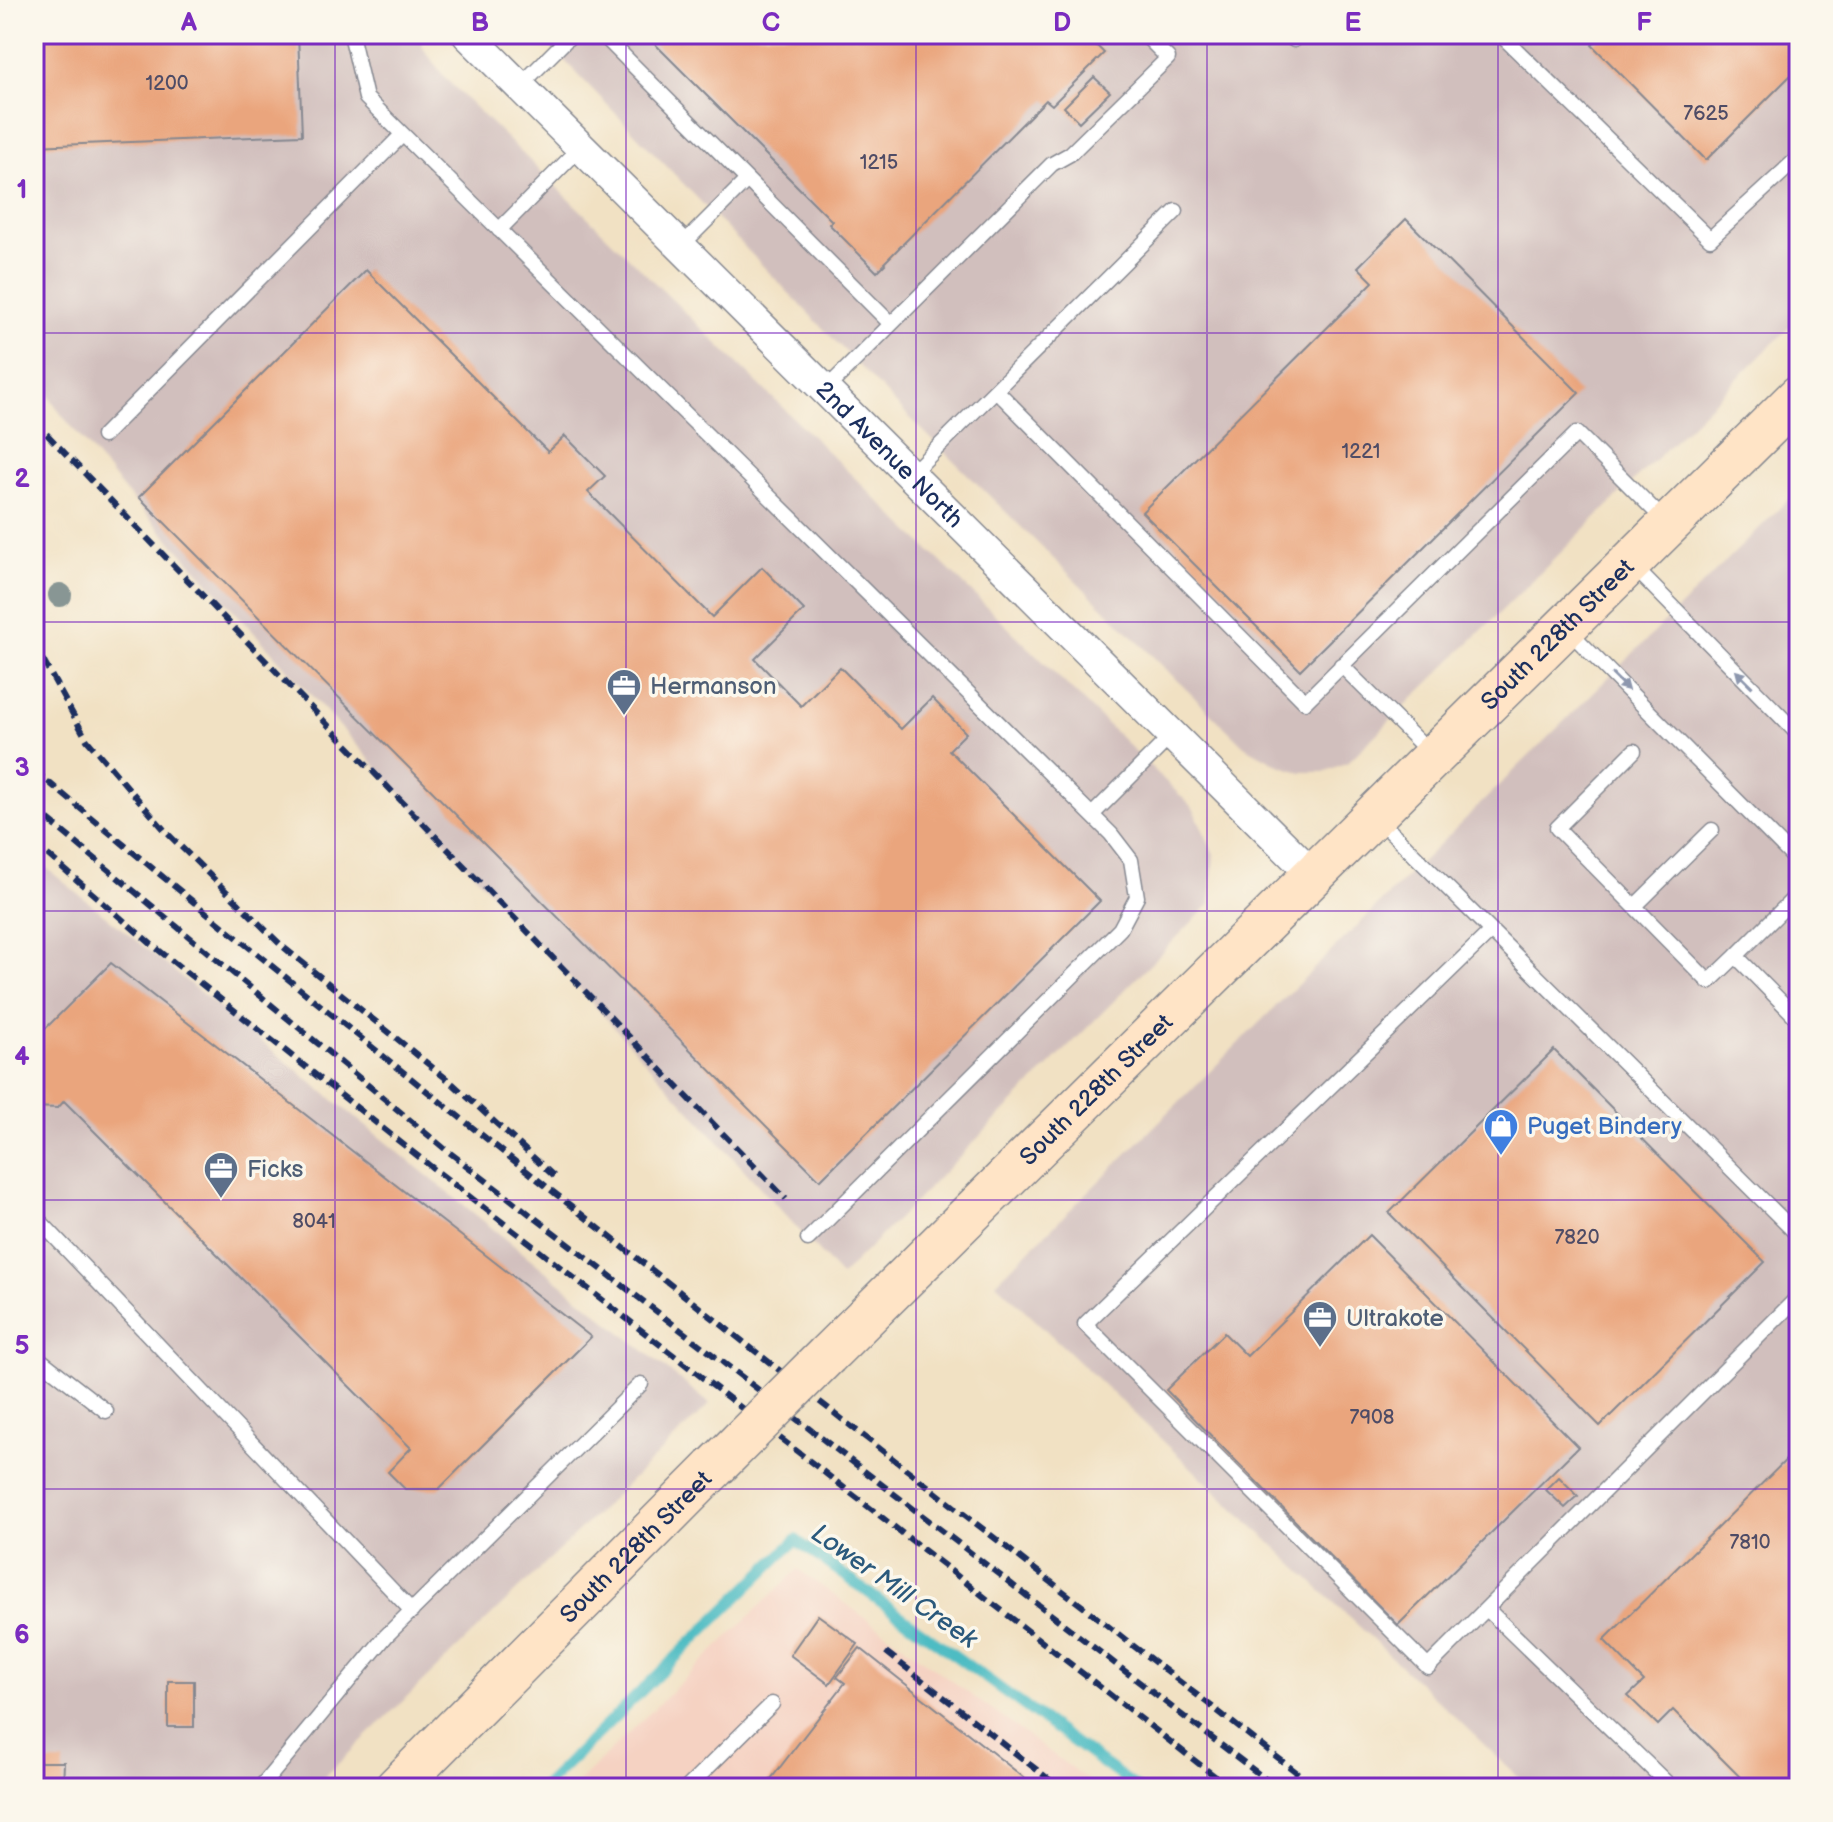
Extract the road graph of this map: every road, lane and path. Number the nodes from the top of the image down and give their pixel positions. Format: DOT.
graph roads {
  1 [pos="351,34"];
  2 [pos="467,34"];
  3 [pos="572,34"];
  4 [pos="602,34"];
  5 [pos="1144,34"];
  6 [pos="1506,34"];
  7 [pos="520,86"];
  8 [pos="402,135"];
  9 [pos="581,147"];
  10 [pos="1799,157"];
  11 [pos="747,180"];
  12 [pos="1176,211"];
  13 [pos="499,230"];
  14 [pos="681,246"];
  15 [pos="891,324"];
  16 [pos="825,390"];
  17 [pos="996,390"];
  18 [pos="1799,396"];
  19 [pos="103,436"];
  20 [pos="910,475"];
  21 [pos="1668,524"];
  22 [pos="1629,563"];
  23 [pos="1565,626"];
  24 [pos="1341,665"];
  25 [pos="1172,735"];
  26 [pos="1799,735"];
  27 [pos="1634,751"];
  28 [pos="1433,756"];
  29 [pos="1373,814"];
  30 [pos="1092,815"];
  31 [pos="1712,830"];
  32 [pos="1799,863"];
  33 [pos="1312,874"];
  34 [pos="1799,893"];
  35 [pos="1635,906"];
  36 [pos="1491,931"];
  37 [pos="1736,956"];
  38 [pos="1799,1020"];
  39 [pos="34,1215"];
  40 [pos="1799,1236"];
  41 [pos="808,1239"];
  42 [pos="1799,1296"];
  43 [pos="34,1355"];
  44 [pos="641,1384"];
  45 [pos="106,1411"];
  46 [pos="1487,1609"];
  47 [pos="412,1611"];
  48 [pos="772,1704"];
  49 [pos="260,1788"];
  50 [pos="396,1788"];
  51 [pos="687,1788"];
  52 [pos="1672,1788"];
  1 -- 8 [label="lane"];
  2 -- 7 [label="street, 2nd Avenue North"];
  3 -- 7 [label="lane"];
  4 -- 11 [label="lane"];
  5 -- 15 [label="lane"];
  6 -- 10 [label="lane"];
  7 -- 9 [label="street, 2nd Avenue North"];
  8 -- 13 [label="lane"];
  8 -- 19 [label="lane"];
  9 -- 13 [label="lane"];
  9 -- 14 [label="street, 2nd Avenue North"];
  11 -- 14 [label="lane"];
  11 -- 15 [label="lane"];
  12 -- 17 [label="lane"];
  13 -- 30 [label="lane"];
  14 -- 16 [label="street, 2nd Avenue North"];
  15 -- 16 [label="lane"];
  16 -- 20 [label="street, 2nd Avenue North"];
  17 -- 20 [label="lane"];
  17 -- 24 [label="lane"];
  18 -- 21 [label="main road, South 228th Street"];
  20 -- 25 [label="street, 2nd Avenue North"];
  21 -- 22 [label="main road, South 228th Street"];
  21 -- 24 [label="lane"];
  22 -- 23 [label="main road, South 228th Street"];
  26 -- 22 [label="lane, one-way"];
  23 -- 28 [label="main road, South 228th Street"];
  23 -- 32 [label="lane, one-way"];
  24 -- 28 [label="lane"];
  25 -- 30 [label="lane"];
  25 -- 33 [label="street, 2nd Avenue North"];
  27 -- 35 [label="lane"];
  28 -- 29 [label="main road, South 228th Street"];
  29 -- 33 [label="main road, South 228th Street"];
  29 -- 36 [label="lane"];
  30 -- 41 [label="lane"];
  31 -- 35 [label="lane"];
  33 -- 50 [label="main road, South 228th Street, bridge"];
  34 -- 37 [label="lane"];
  35 -- 37 [label="lane"];
  36 -- 40 [label="lane"];
  36 -- 46 [label="lane"];
  37 -- 38 [label="lane"];
  39 -- 47 [label="lane"];
  42 -- 46 [label="lane"];
  43 -- 45 [label="lane"];
  44 -- 47 [label="lane"];
  46 -- 52 [label="lane"];
  47 -- 49 [label="lane"];
  48 -- 51 [label="lane"];
}
